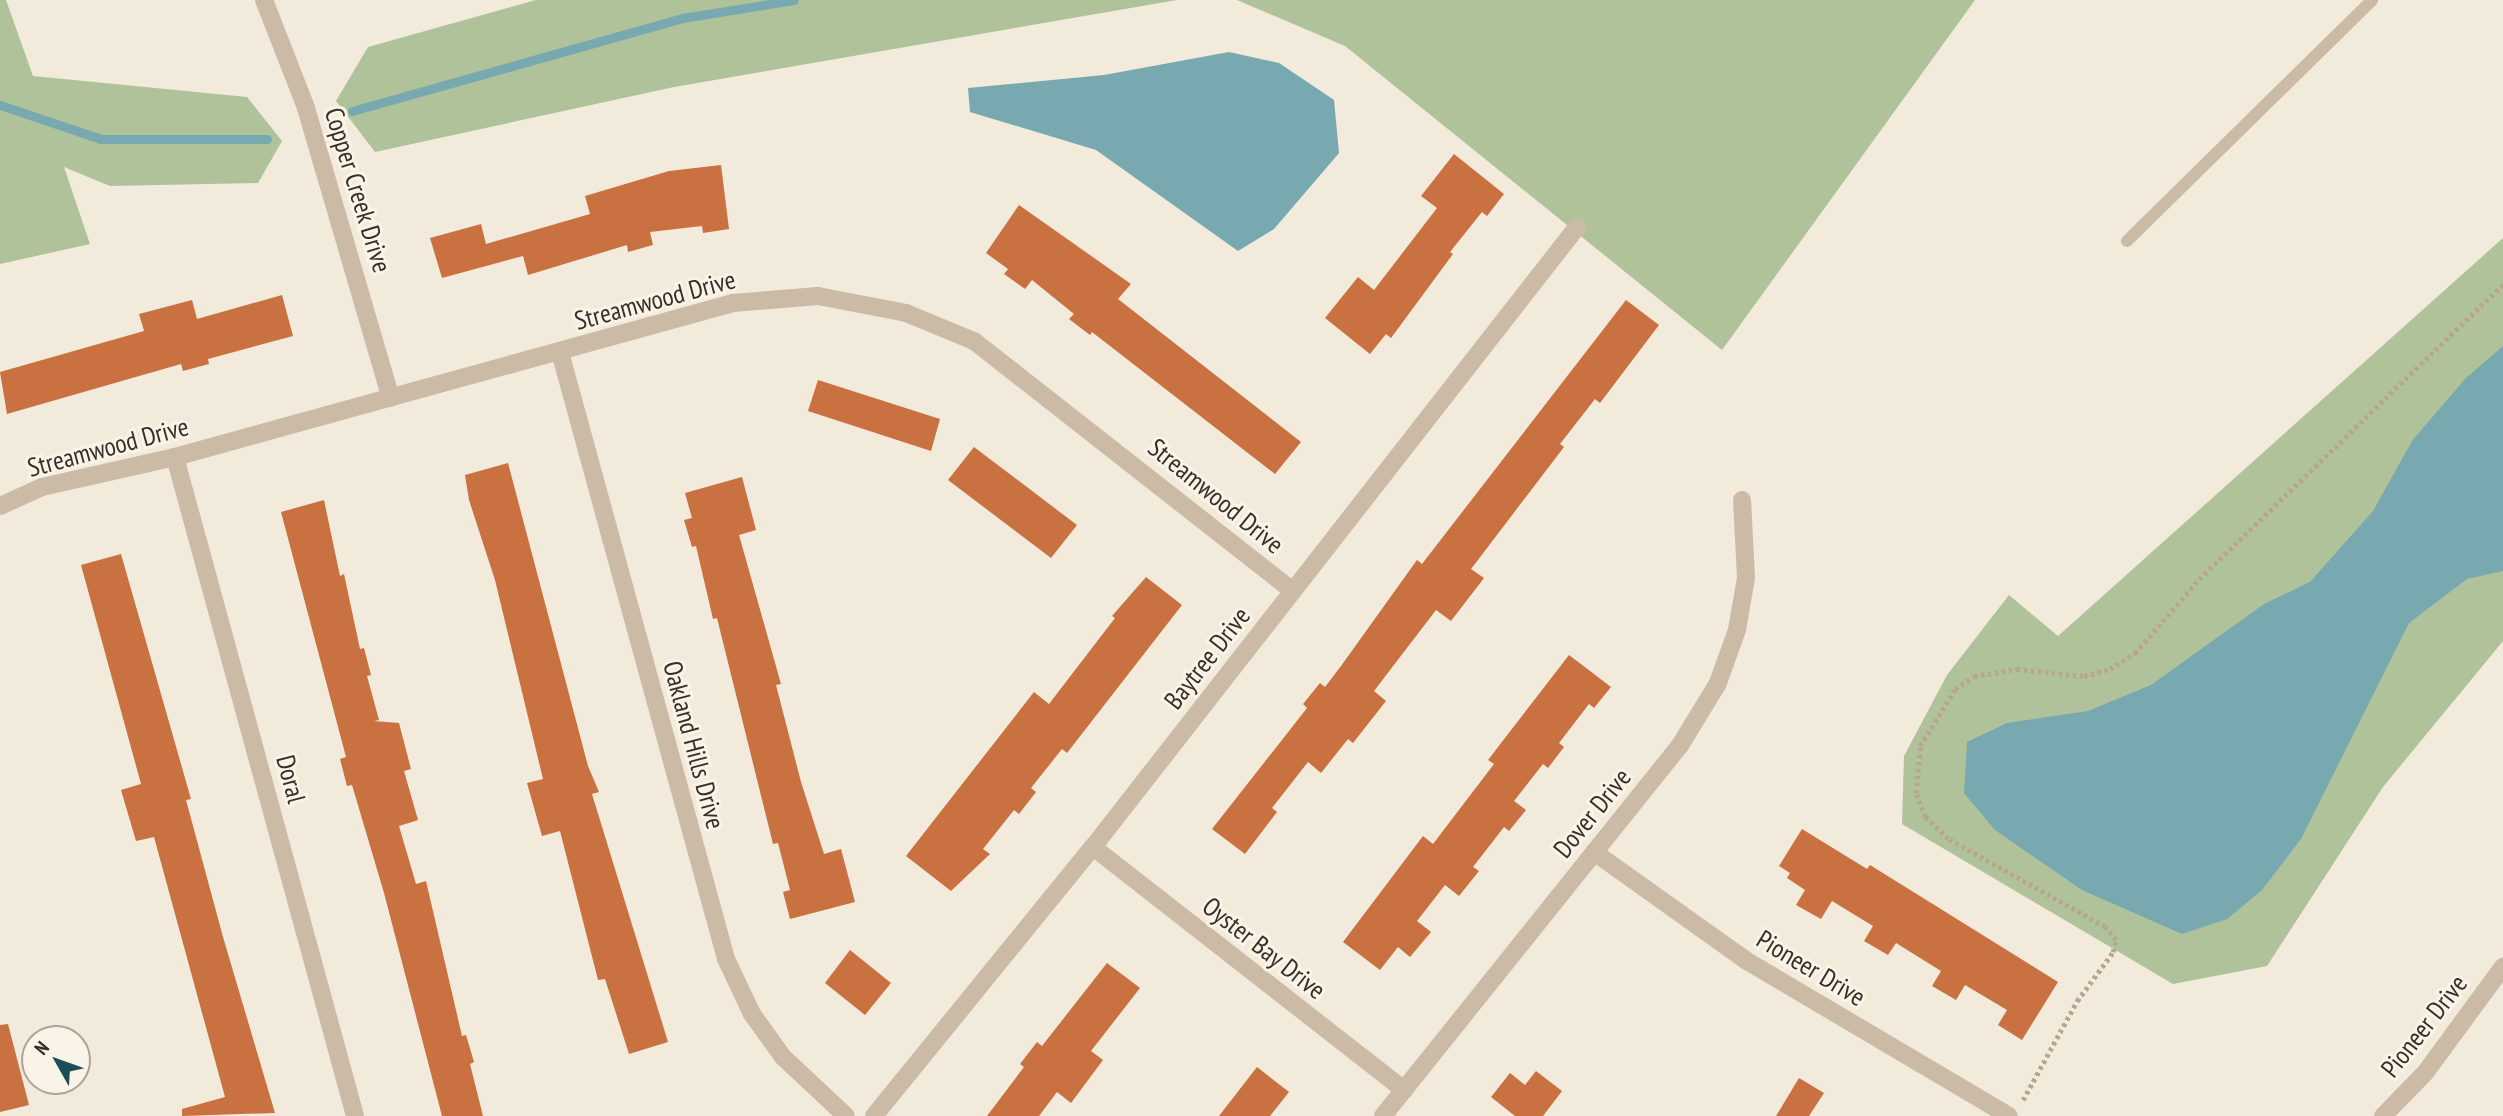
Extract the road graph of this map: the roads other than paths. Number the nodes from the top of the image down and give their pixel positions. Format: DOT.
graph roads {
  1 [pos="264,0"];
  2 [pos="2372,0"];
  3 [pos="1577,228"];
  4 [pos="2127,241"];
  5 [pos="560,352"];
  6 [pos="391,398"];
  7 [pos="175,457"];
  8 [pos="1742,500"];
  9 [pos="0,506"];
  10 [pos="1293,591"];
  11 [pos="1093,847"];
  12 [pos="1594,852"];
  13 [pos="2503,967"];
  14 [pos="1404,1090"];
  15 [pos="2014,1111"];
  16 [pos="355,1116"];
  17 [pos="846,1116"];
  18 [pos="874,1116"];
  19 [pos="1383,1116"];
  20 [pos="2383,1116"];
  1 -- 6 [label="street, Copper Creek Drive"];
  2 -- 4 [label="lane"];
  3 -- 10 [label="street, Baytree Drive"];
  5 -- 6 [label="street, Streamwood Drive"];
  5 -- 10 [label="street, Streamwood Drive"];
  5 -- 17 [label="street, Oakland Hills Drive"];
  6 -- 7 [label="street, Streamwood Drive"];
  7 -- 9 [label="street, Streamwood Drive"];
  7 -- 16 [label="street, Doral"];
  8 -- 12 [label="street, Dover Drive"];
  10 -- 11 [label="street, Baytree Drive"];
  11 -- 14 [label="street, Oyster Bay Drive"];
  11 -- 18 [label="street, Baytree Drive"];
  12 -- 14 [label="street, Dover Drive"];
  12 -- 15 [label="street, Pioneer Drive"];
  13 -- 20 [label="street, Pioneer Drive"];
  14 -- 19 [label="street, Dover Drive"];
}
